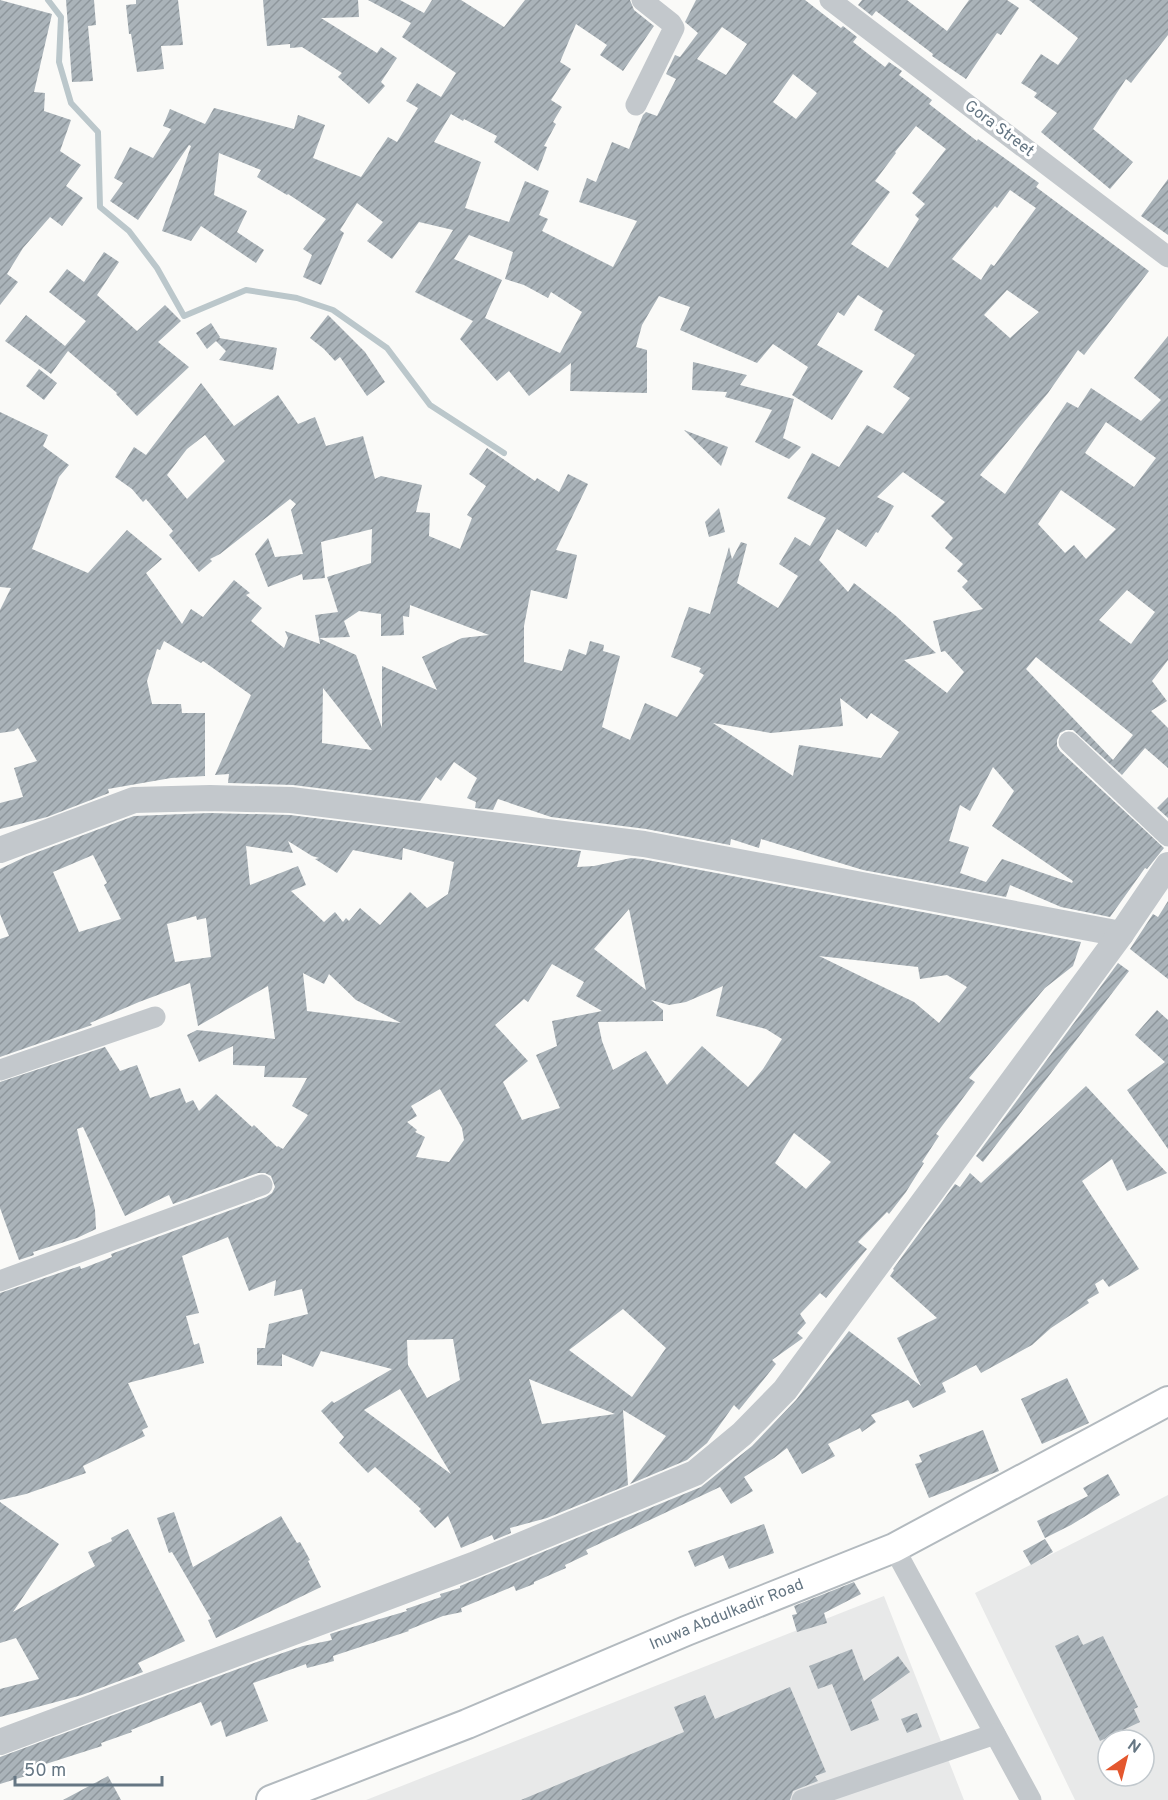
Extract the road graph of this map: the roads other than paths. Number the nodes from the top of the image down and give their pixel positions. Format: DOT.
graph roads {
  1 [pos="642,0"];
  2 [pos="830,0"];
  3 [pos="636,105"];
  4 [pos="1168,257"];
  5 [pos="1069,742"];
  6 [pos="1168,836"];
  7 [pos="0,850"];
  8 [pos="1168,865"];
  9 [pos="1122,934"];
  10 [pos="155,1017"];
  11 [pos="0,1071"];
  12 [pos="262,1185"];
  13 [pos="0,1281"];
  14 [pos="1168,1401"];
  15 [pos="894,1548"];
  16 [pos="995,1734"];
  17 [pos="0,1742"];
  18 [pos="271,1800"];
  19 [pos="802,1800"];
  20 [pos="1031,1800"];
  1 -- 3 [label="street"];
  2 -- 4 [label="street, Gora Street"];
  5 -- 6 [label="street"];
  7 -- 9 [label="street"];
  8 -- 9 [label="street"];
  9 -- 17 [label="street"];
  10 -- 11 [label="street"];
  12 -- 13 [label="street"];
  14 -- 15 [label="main road, Inuwa Abdulkadir Road"];
  15 -- 16 [label="street"];
  15 -- 18 [label="main road, Inuwa Abdulkadir Road"];
  16 -- 19 [label="street"];
  16 -- 20 [label="street"];
}
